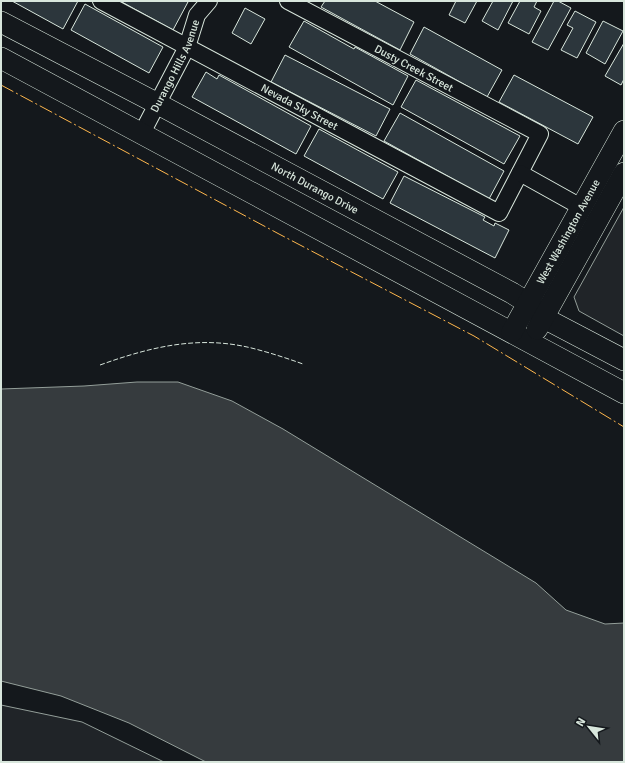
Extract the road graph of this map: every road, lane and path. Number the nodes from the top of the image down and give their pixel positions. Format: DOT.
graph roads {
  1 [pos="102,1"];
  2 [pos="209,1"];
  3 [pos="288,1"];
  4 [pos="1,22"];
  5 [pos="187,47"];
  6 [pos="1,58"];
  7 [pos="158,104"];
  8 [pos="624,131"];
  9 [pos="142,133"];
  10 [pos="520,173"];
  11 [pos="624,173"];
  12 [pos="582,207"];
  13 [pos="528,303"];
  14 [pos="544,318"];
  15 [pos="512,332"];
  16 [pos="530,342"];
  17 [pos="624,360"];
  18 [pos="624,393"];
  1 -- 5 [label="street, Nevada Sky Street"];
  2 -- 5 [label="street, Durango Hills Avenue"];
  3 -- 10 [label="street, Dusty Creek Street"];
  4 -- 7 [label="main road, North Durango Drive"];
  5 -- 7 [label="street, Durango Hills Avenue"];
  5 -- 10 [label="street, Nevada Sky Street"];
  6 -- 9 [label="main road"];
  7 -- 9 [label="street, Durango Hills Avenue"];
  7 -- 13 [label="main road, North Durango Drive"];
  8 -- 12 [label="main road, West Washington Avenue"];
  9 -- 15 [label="main road"];
  10 -- 12 [label="street"];
  11 -- 14 [label="main road, West Washington Avenue"];
  12 -- 13 [label="main road, West Washington Avenue"];
  13 -- 14 [label="main road, North Durango Drive"];
  13 -- 15 [label="main road, West Washington Avenue"];
  14 -- 16 [label="main road, West Washington Avenue"];
  14 -- 17 [label="main road, North Durango Drive"];
  15 -- 16 [label="main road"];
  16 -- 18 [label="main road"];
}
